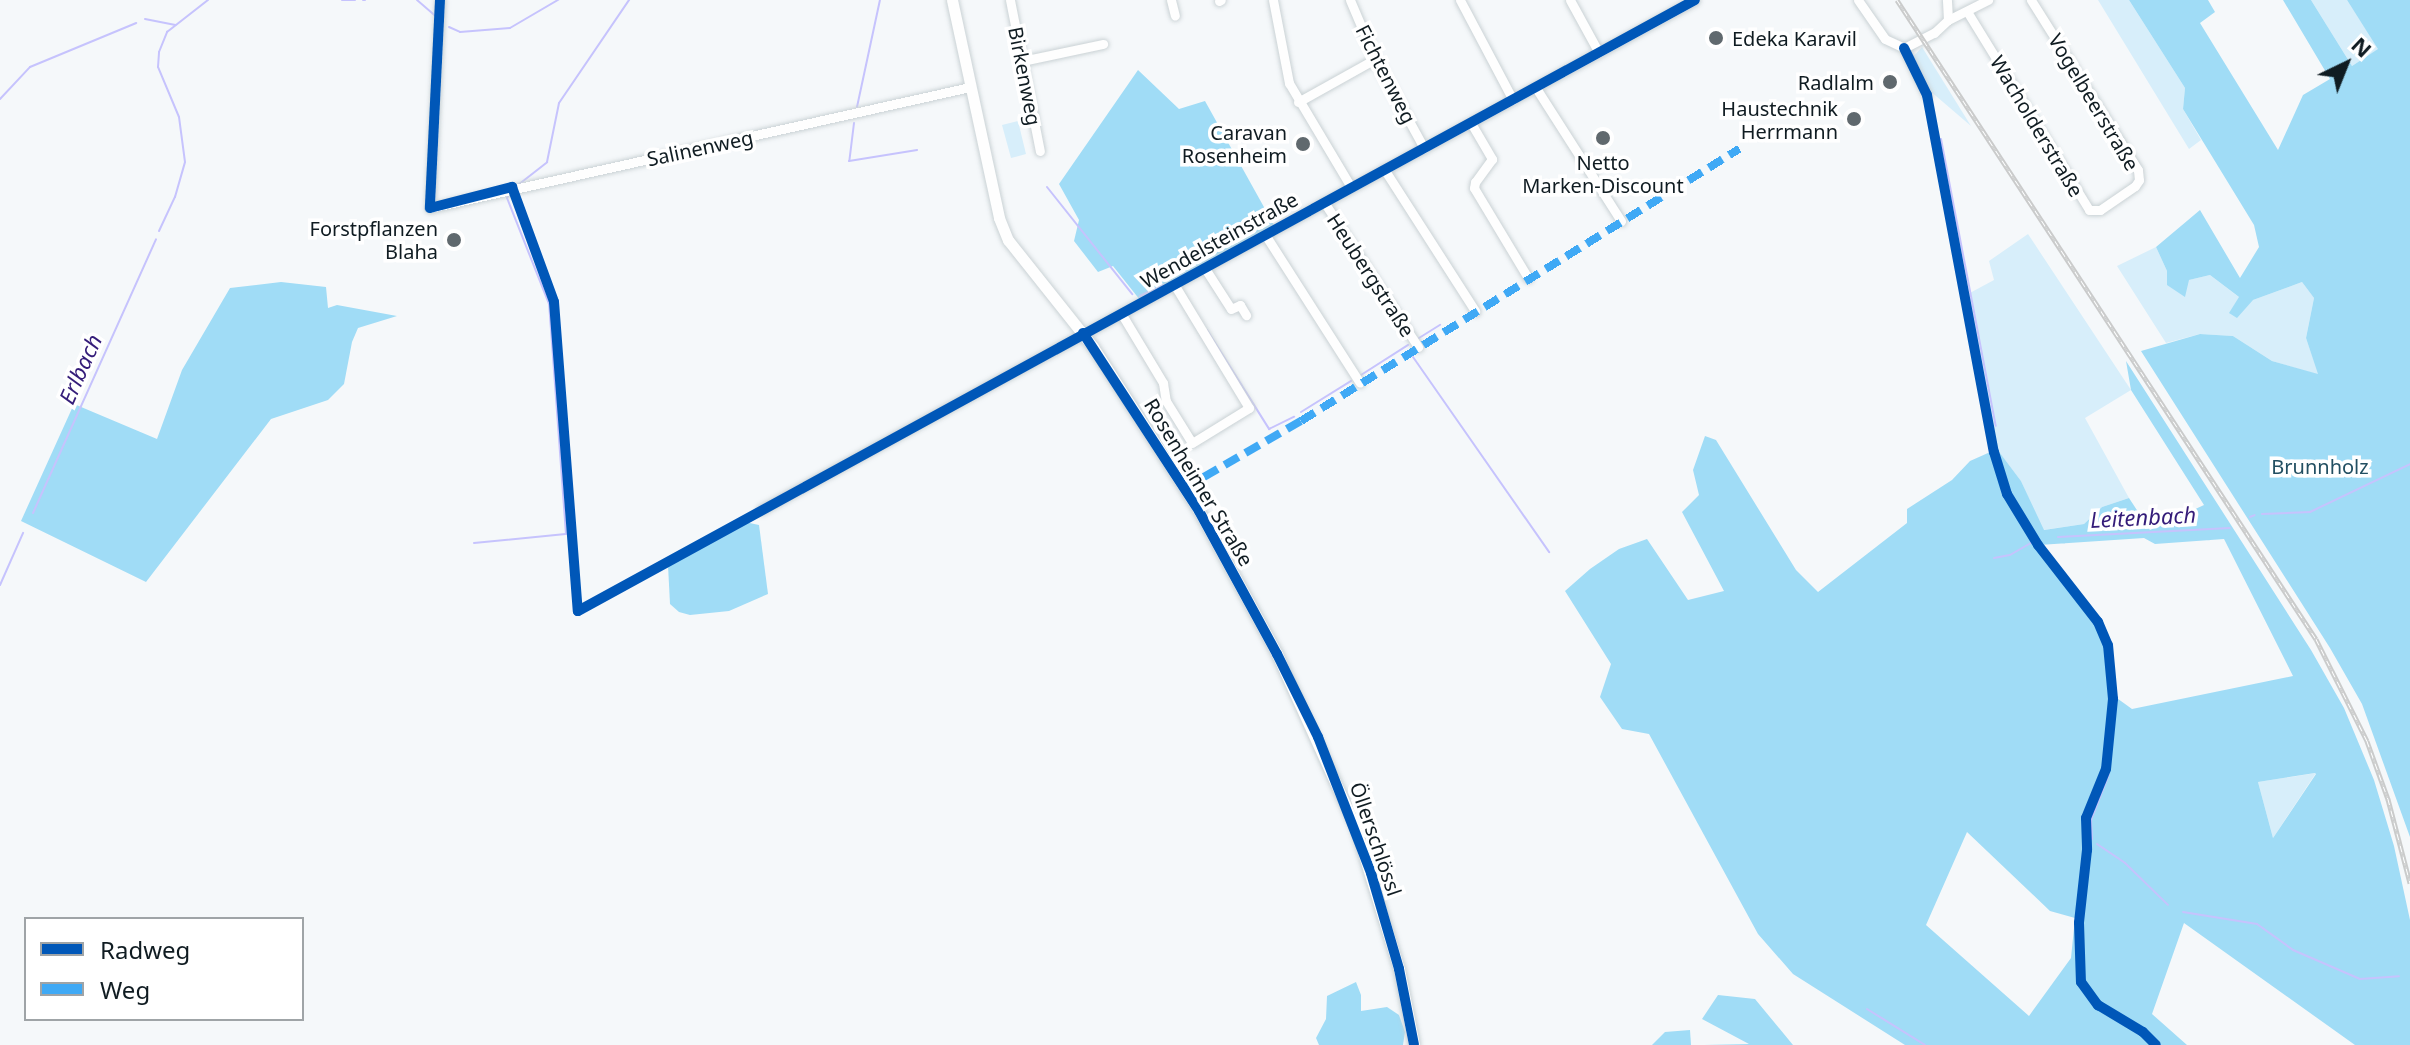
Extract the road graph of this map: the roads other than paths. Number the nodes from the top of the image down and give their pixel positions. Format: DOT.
graph roads {
  1 [pos="440,0"];
  2 [pos="952,0"];
  3 [pos="1010,0"];
  4 [pos="1171,0"];
  5 [pos="1273,0"];
  6 [pos="1350,0"];
  7 [pos="1460,0"];
  8 [pos="1570,0"];
  9 [pos="1858,0"];
  10 [pos="1947,0"];
  11 [pos="1988,0"];
  12 [pos="2031,0"];
  13 [pos="1692,1"];
  14 [pos="1968,13"];
  15 [pos="1175,16"];
  16 [pos="1948,20"];
  17 [pos="1103,44"];
  18 [pos="1904,48"];
  19 [pos="1599,53"];
  20 [pos="1375,59"];
  21 [pos="1022,61"];
  22 [pos="970,87"];
  23 [pos="1536,88"];
  24 [pos="1927,95"];
  25 [pos="1513,100"];
  26 [pos="1298,102"];
  27 [pos="1471,123"];
  28 [pos="1424,148"];
  29 [pos="1040,151"];
  30 [pos="1384,169"];
  31 [pos="1351,187"];
  32 [pos="2118,198"];
  33 [pos="1324,202"];
  34 [pos="1621,221"];
  35 [pos="1266,236"];
  36 [pos="1206,270"];
  37 [pos="1528,278"];
  38 [pos="1175,286"];
  39 [pos="1475,311"];
  40 [pos="1121,313"];
  41 [pos="1246,315"];
  42 [pos="1083,333"];
  43 [pos="1418,347"];
  44 [pos="1360,383"];
  45 [pos="761,510"];
  46 [pos="1277,654"];
  47 [pos="1414,1045"];
  1 -- 22 [label="street, Salinenweg"];
  2 -- 22 [label="street, Rosenheimer Straße"];
  3 -- 21 [label="street, Birkenweg"];
  4 -- 15 [label="street"];
  5 -- 26 [label="street"];
  6 -- 20 [label="street, Fichtenweg"];
  7 -- 25 [label="street"];
  8 -- 19 [label="street"];
  9 -- 18 [label="street"];
  10 -- 16 [label="street"];
  11 -- 14 [label="street"];
  12 -- 32 [label="street, Vogelbeerstraße"];
  13 -- 19 [label="street, Wendelsteinstraße"];
  14 -- 16 [label="street"];
  14 -- 32 [label="street, Wacholderstraße"];
  16 -- 18 [label="street"];
  17 -- 21 [label="street"];
  18 -- 24 [label="street"];
  19 -- 23 [label="street, Wendelsteinstraße"];
  20 -- 26 [label="street"];
  20 -- 28 [label="street, Fichtenweg"];
  21 -- 29 [label="street, Birkenweg"];
  22 -- 42 [label="street, Rosenheimer Straße"];
  23 -- 25 [label="street, Wendelsteinstraße"];
  23 -- 34 [label="street"];
  25 -- 27 [label="street, Wendelsteinstraße"];
  26 -- 31 [label="street"];
  27 -- 28 [label="street, Wendelsteinstraße"];
  27 -- 37 [label="street"];
  28 -- 30 [label="street, Wendelsteinstraße"];
  30 -- 31 [label="street, Wendelsteinstraße"];
  30 -- 39 [label="street"];
  31 -- 33 [label="street, Wendelsteinstraße"];
  33 -- 35 [label="street, Wendelsteinstraße"];
  33 -- 43 [label="street, Heubergstraße"];
  35 -- 36 [label="street, Wendelsteinstraße"];
  35 -- 44 [label="street"];
  36 -- 38 [label="street, Wendelsteinstraße"];
  36 -- 41 [label="street"];
  38 -- 40 [label="street, Wendelsteinstraße"];
  38 -- 40 [label="street"];
  40 -- 42 [label="street, Wendelsteinstraße"];
  42 -- 45 [label="street, Wendelsteinstraße"];
  42 -- 46 [label="street, Rosenheimer Straße"];
  46 -- 47 [label="street, Öllerschlössl"];
}
